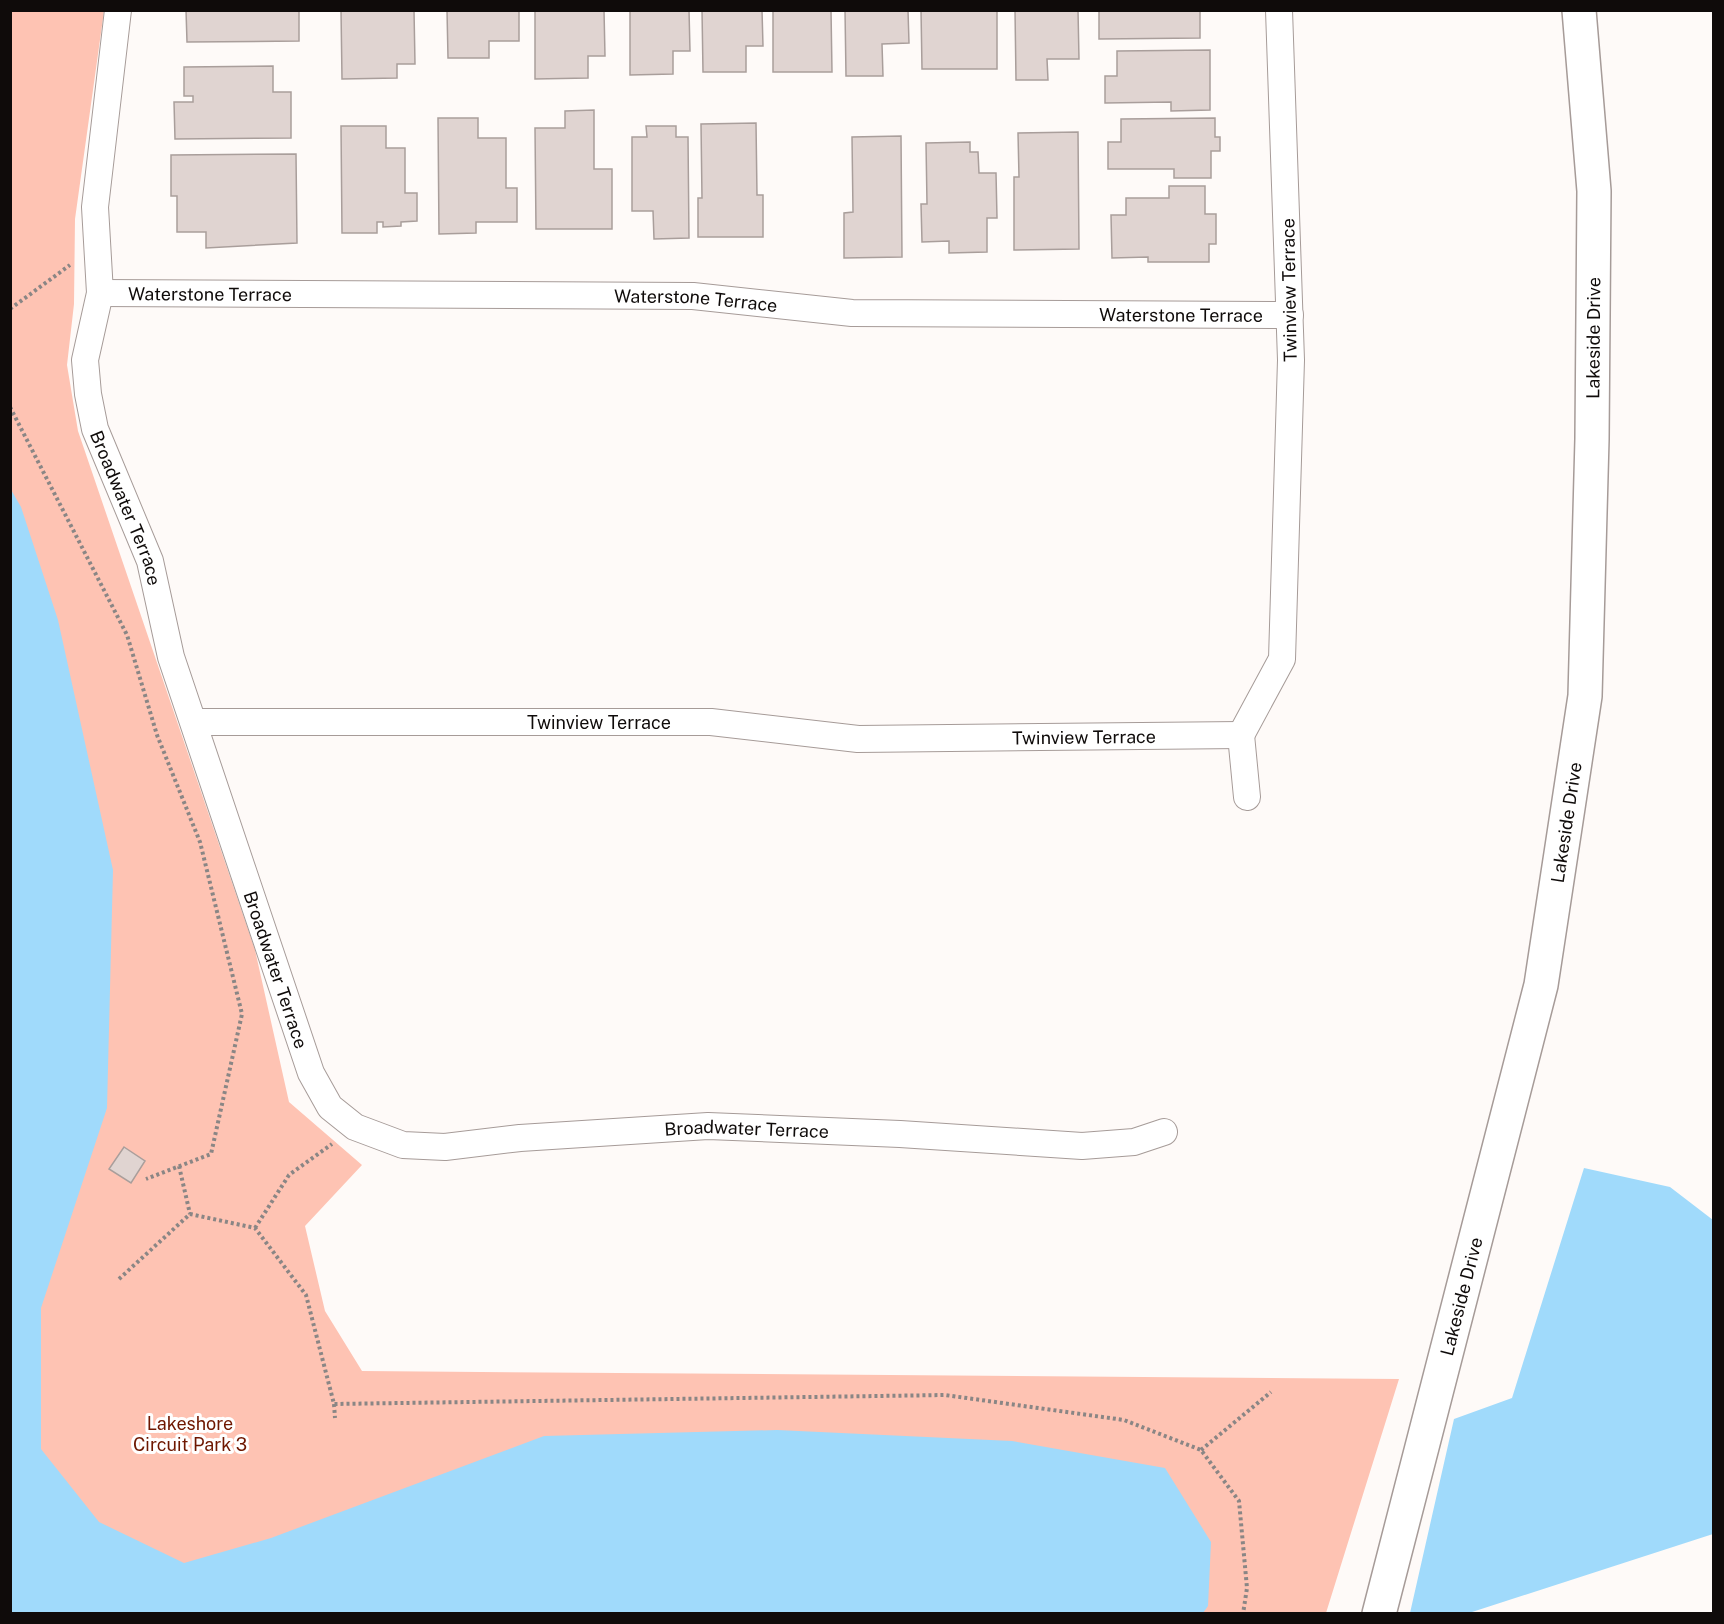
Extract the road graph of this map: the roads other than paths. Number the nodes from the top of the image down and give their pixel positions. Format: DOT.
graph roads {
  1 [pos="118,10"];
  2 [pos="1279,10"];
  3 [pos="1579,10"];
  4 [pos="100,293"];
  5 [pos="1290,315"];
  6 [pos="194,722"];
  7 [pos="1241,735"];
  8 [pos="1247,797"];
  9 [pos="1164,1132"];
  10 [pos="1379,1614"];
  1 -- 4 [label="street, Broadwater Terrace"];
  2 -- 5 [label="street, Twinview Terrace"];
  3 -- 10 [label="street, Lakeside Drive"];
  4 -- 5 [label="street, Waterstone Terrace"];
  4 -- 6 [label="street, Broadwater Terrace"];
  5 -- 7 [label="street, Twinview Terrace"];
  6 -- 7 [label="street, Twinview Terrace"];
  6 -- 9 [label="street, Broadwater Terrace"];
  7 -- 8 [label="street"];
}
